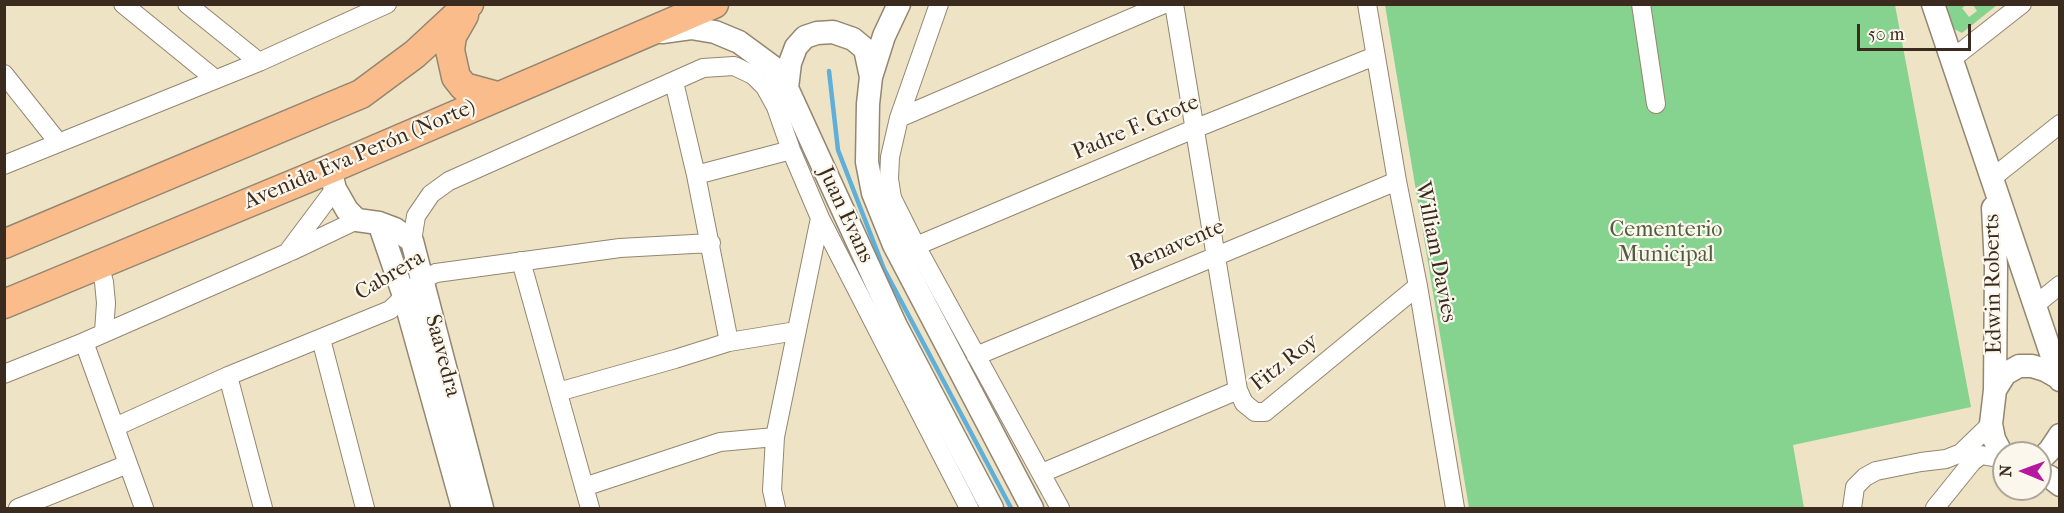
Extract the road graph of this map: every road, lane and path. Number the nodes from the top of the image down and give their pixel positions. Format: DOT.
graph roads {
  1 [pos="123,4"];
  2 [pos="187,4"];
  3 [pos="387,4"];
  4 [pos="714,4"];
  5 [pos="899,4"];
  6 [pos="939,4"];
  7 [pos="1164,4"];
  8 [pos="1174,4"];
  9 [pos="1367,4"];
  10 [pos="1641,4"];
  11 [pos="1933,4"];
  12 [pos="2022,4"];
  13 [pos="469,5"];
  14 [pos="623,43"];
  15 [pos="1375,56"];
  16 [pos="1952,58"];
  17 [pos="259,62"];
  18 [pos="4,74"];
  19 [pos="871,77"];
  20 [pos="215,79"];
  21 [pos="674,82"];
  22 [pos="787,88"];
  23 [pos="497,96"];
  24 [pos="1656,104"];
  25 [pos="899,118"];
  26 [pos="2060,124"];
  27 [pos="1194,129"];
  28 [pos="58,142"];
  29 [pos="791,150"];
  30 [pos="4,165"];
  31 [pos="696,175"];
  32 [pos="333,179"];
  33 [pos="1991,179"];
  34 [pos="1397,182"];
  35 [pos="820,219"];
  36 [pos="368,221"];
  37 [pos="412,241"];
  38 [pos="711,243"];
  39 [pos="4,244"];
  40 [pos="916,246"];
  41 [pos="287,253"];
  42 [pos="1215,256"];
  43 [pos="521,261"];
  44 [pos="99,265"];
  45 [pos="422,280"];
  46 [pos="2060,285"];
  47 [pos="1418,286"];
  48 [pos="404,296"];
  49 [pos="4,304"];
  50 [pos="2034,306"];
  51 [pos="796,331"];
  52 [pos="104,332"];
  53 [pos="321,339"];
  54 [pos="84,342"];
  55 [pos="729,342"];
  56 [pos="976,356"];
  57 [pos="4,374"];
  58 [pos="228,376"];
  59 [pos="2059,379"];
  60 [pos="1238,390"];
  61 [pos="1995,390"];
  62 [pos="558,392"];
  63 [pos="1991,423"];
  64 [pos="115,427"];
  65 [pos="775,437"];
  66 [pos="1995,441"];
  67 [pos="1992,456"];
  68 [pos="1921,462"];
  69 [pos="128,464"];
  70 [pos="1041,473"];
  71 [pos="584,488"];
  72 [pos="1939,505"];
  73 [pos="18,508"];
  74 [pos="144,508"];
  75 [pos="263,508"];
  76 [pos="364,508"];
  77 [pos="463,508"];
  78 [pos="482,508"];
  79 [pos="590,508"];
  80 [pos="776,508"];
  81 [pos="969,508"];
  82 [pos="992,508"];
  83 [pos="1032,508"];
  84 [pos="1060,508"];
  85 [pos="1455,508"];
  86 [pos="1852,508"];
  1 -- 20 [label="street"];
  2 -- 17 [label="street"];
  3 -- 17 [label="street"];
  4 -- 14 [label="main road, Avenida Eva Perón (Norte)"];
  5 -- 19 [label="street, Juan Evans"];
  6 -- 25 [label="street"];
  7 -- 25 [label="street"];
  8 -- 27 [label="street"];
  9 -- 15 [label="street, William Davies"];
  10 -- 24 [label="street"];
  11 -- 16 [label="street, Edwin Roberts"];
  12 -- 16 [label="street"];
  13 -- 23 [label="main road"];
  13 -- 39 [label="main road"];
  14 -- 22 [label="street, Juan Evans"];
  14 -- 23 [label="main road, Avenida Eva Perón (Norte)"];
  15 -- 27 [label="street, Padre F. Grote"];
  15 -- 34 [label="street, William Davies"];
  16 -- 33 [label="street, Edwin Roberts"];
  17 -- 20 [label="street"];
  18 -- 28 [label="street"];
  19 -- 22 [label="street"];
  19 -- 83 [label="street, Juan Evans"];
  20 -- 28 [label="street"];
  21 -- 29 [label="street, Juan Evans"];
  21 -- 31 [label="street"];
  21 -- 37 [label="street"];
  22 -- 82 [label="street, Juan Evans"];
  23 -- 32 [label="main road, Avenida Eva Perón (Norte)"];
  25 -- 40 [label="street"];
  26 -- 33 [label="street"];
  27 -- 40 [label="street, Padre F. Grote"];
  27 -- 42 [label="street"];
  28 -- 30 [label="street"];
  29 -- 31 [label="street"];
  29 -- 35 [label="street, Juan Evans"];
  31 -- 38 [label="street"];
  32 -- 36 [label="street, Saavedra"];
  32 -- 41 [label="street"];
  32 -- 44 [label="main road, Avenida Eva Perón (Norte)"];
  33 -- 50 [label="street, Edwin Roberts"];
  33 -- 61 [label="street, Edwin Roberts"];
  34 -- 42 [label="street, Benavente"];
  34 -- 47 [label="street, William Davies"];
  35 -- 51 [label="street"];
  35 -- 81 [label="street, Juan Evans"];
  36 -- 37 [label="street, Saavedra"];
  36 -- 41 [label="street"];
  36 -- 48 [label="street, Saavedra"];
  37 -- 45 [label="street, Saavedra"];
  38 -- 43 [label="street, Cabrera"];
  38 -- 55 [label="street"];
  40 -- 56 [label="street"];
  41 -- 52 [label="street"];
  42 -- 56 [label="street, Benavente"];
  42 -- 60 [label="street"];
  43 -- 45 [label="street, Cabrera"];
  43 -- 62 [label="street"];
  44 -- 49 [label="main road, Avenida Eva Perón (Norte)"];
  44 -- 52 [label="street"];
  45 -- 48 [label="street, Cabrera"];
  45 -- 78 [label="street, Saavedra"];
  46 -- 50 [label="street"];
  47 -- 60 [label="street, Fitz Roy"];
  47 -- 85 [label="street, William Davies"];
  48 -- 53 [label="street, Cabrera"];
  48 -- 77 [label="street, Saavedra"];
  50 -- 59 [label="street, Edwin Roberts"];
  51 -- 55 [label="street"];
  51 -- 65 [label="street"];
  52 -- 54 [label="street"];
  53 -- 58 [label="street, Cabrera"];
  53 -- 76 [label="street"];
  54 -- 57 [label="street"];
  54 -- 64 [label="street"];
  55 -- 62 [label="street"];
  56 -- 70 [label="street"];
  58 -- 64 [label="street, Cabrera"];
  58 -- 75 [label="street"];
  59 -- 61 [label="street, Edwin Roberts"];
  60 -- 70 [label="street, Fitz Roy"];
  61 -- 63 [label="street, Edwin Roberts"];
  62 -- 71 [label="street"];
  63 -- 66 [label="street, Edwin Roberts"];
  63 -- 68 [label="street"];
  64 -- 69 [label="street"];
  65 -- 71 [label="street"];
  65 -- 80 [label="street"];
  67 -- 72 [label="street"];
  68 -- 72 [label="street"];
  68 -- 86 [label="street"];
  69 -- 73 [label="street"];
  69 -- 74 [label="street"];
  70 -- 84 [label="street"];
  71 -- 79 [label="street"];
}
